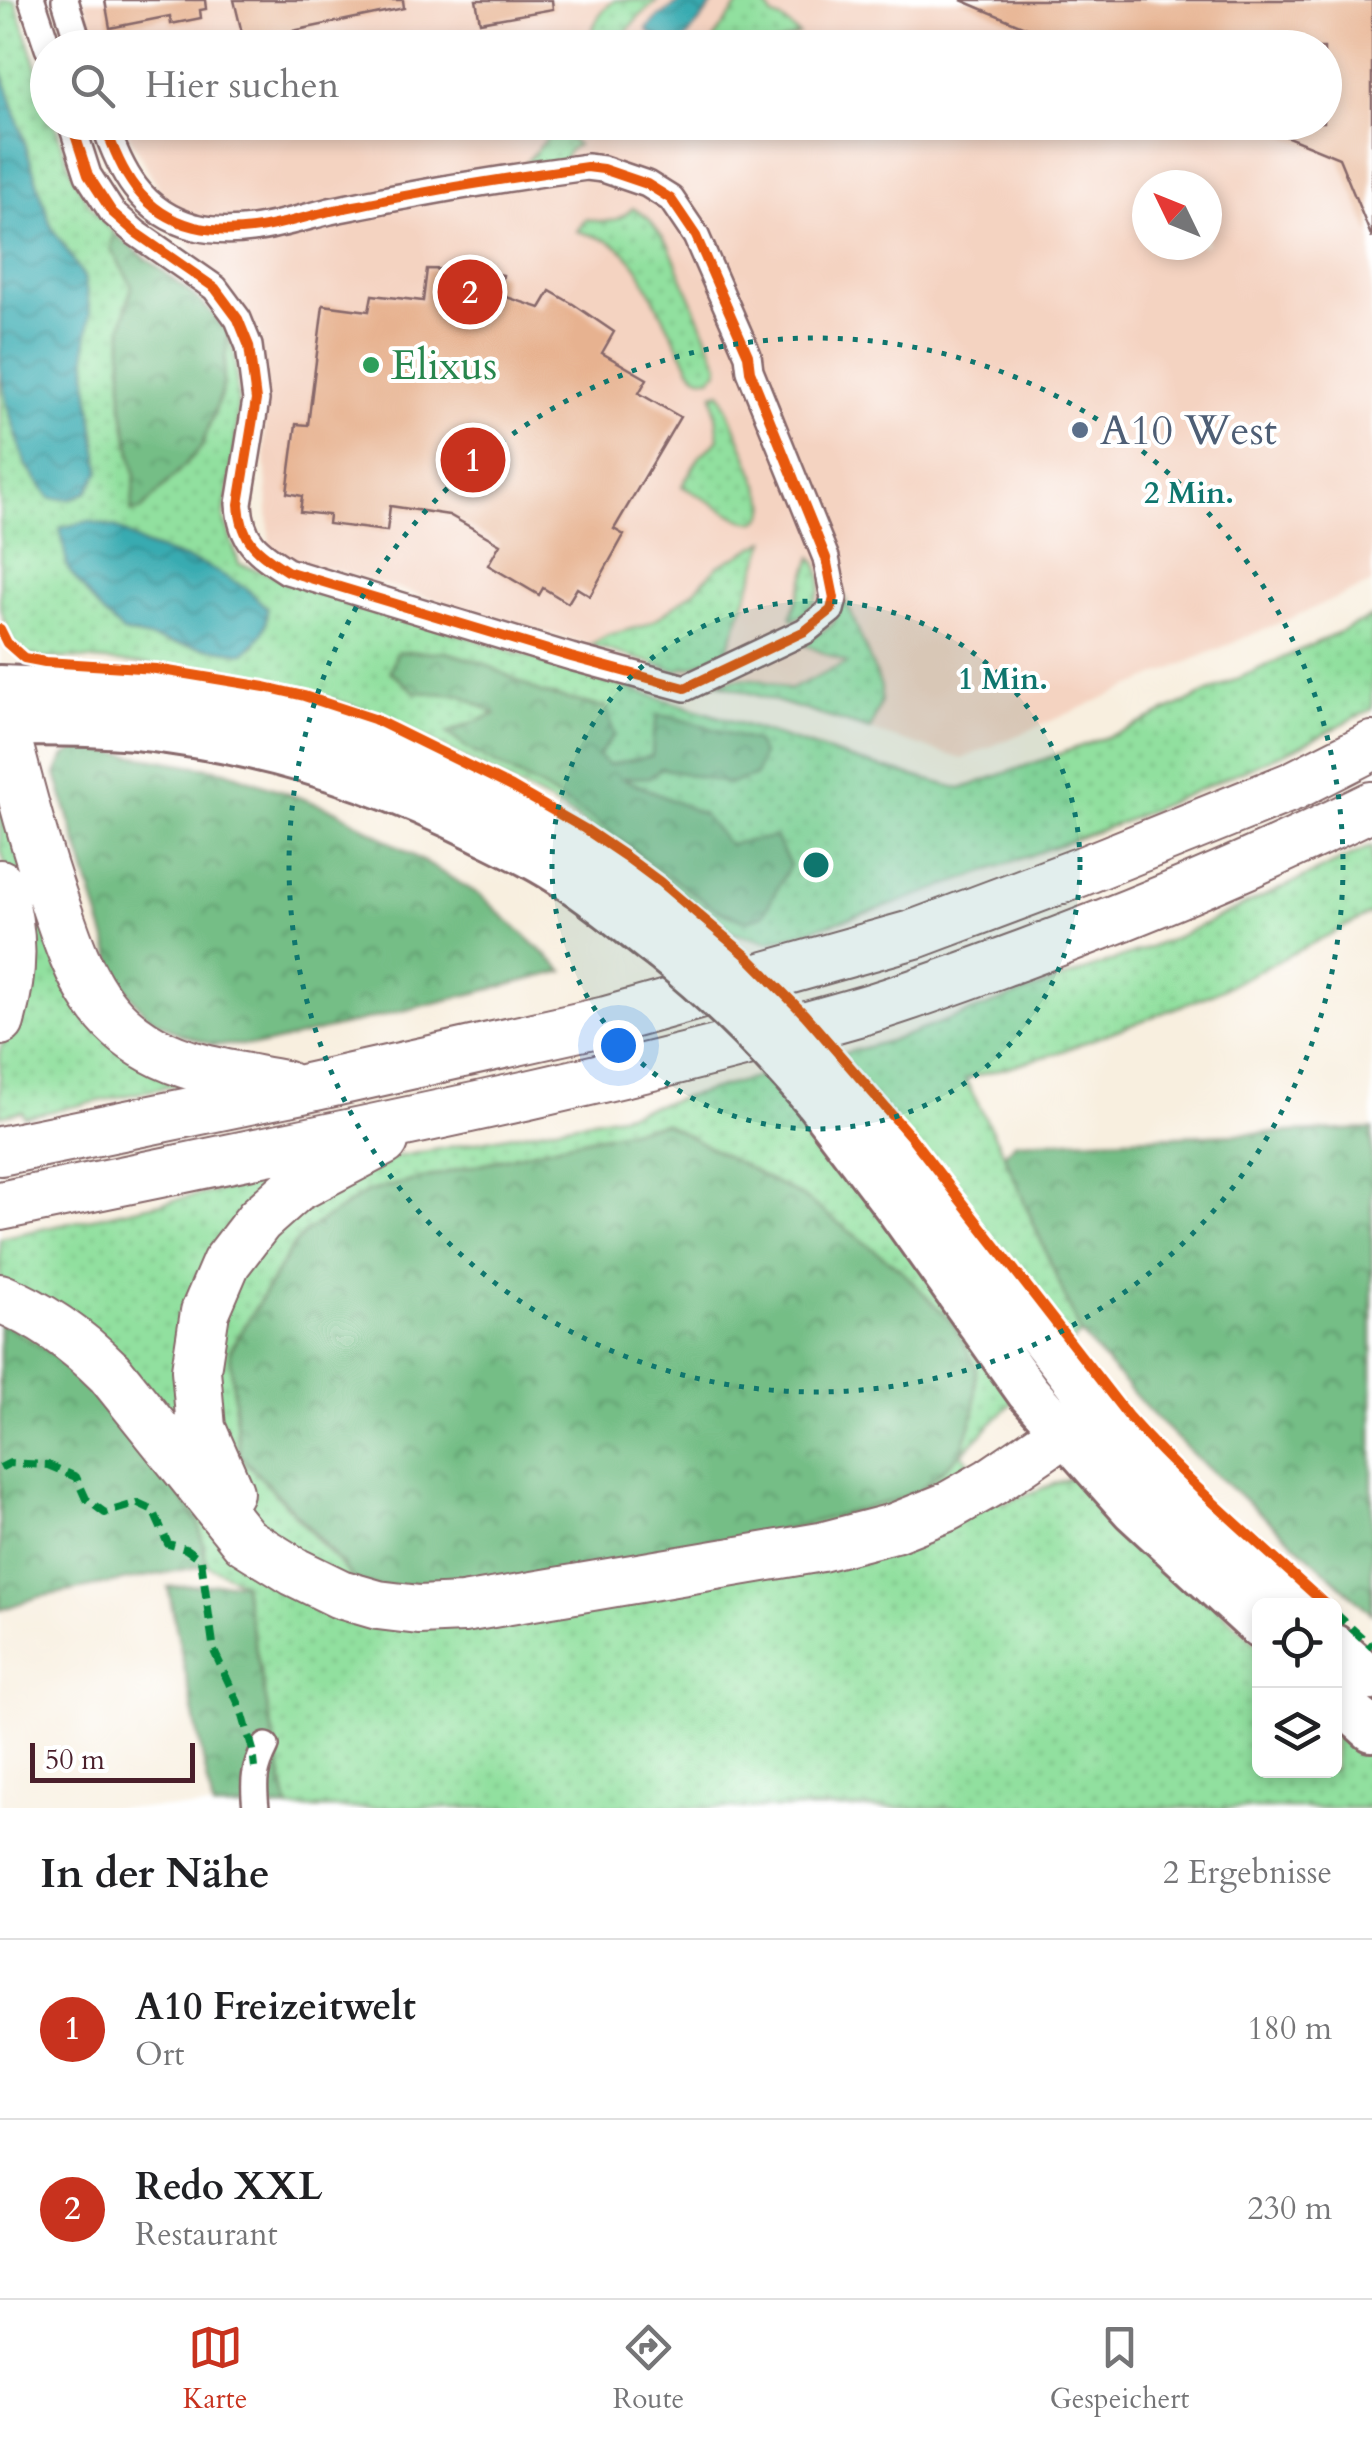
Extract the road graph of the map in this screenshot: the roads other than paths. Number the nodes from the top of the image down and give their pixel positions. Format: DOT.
graph roads {
  1 [pos="32,0"];
  2 [pos="65,0"];
  3 [pos="42,30"];
  4 [pos="74,30"];
  5 [pos="77,140"];
  6 [pos="111,140"];
  7 [pos="1,712"];
  8 [pos="1372,746"];
  9 [pos="1372,806"];
  10 [pos="0,884"];
  11 [pos="0,1021"];
  12 [pos="302,1089"];
  13 [pos="436,1114"];
  14 [pos="0,1151"];
  15 [pos="0,1206"];
  16 [pos="0,1298"];
  17 [pos="1079,1421"];
  18 [pos="295,1572"];
  19 [pos="1281,1598"];
  20 [pos="1252,1620"];
  21 [pos="1342,1653"];
  22 [pos="1372,1679"];
  23 [pos="1342,1703"];
  24 [pos="1372,1730"];
  25 [pos="266,1746"];
  26 [pos="256,1808"];
  1 -- 3 [label="street"];
  2 -- 4 [label="street"];
  5 -- 6 [label="street"];
  7 -- 12 [label="highway"];
  7 -- 17 [label="main road, bridge"];
  8 -- 12 [label="highway"];
  9 -- 13 [label="highway"];
  10 -- 11 [label="highway"];
  12 -- 14 [label="highway"];
  13 -- 15 [label="highway"];
  13 -- 18 [label="highway"];
  16 -- 18 [label="highway"];
  17 -- 18 [label="highway"];
  17 -- 19 [label="main road"];
  17 -- 20 [label="main road"];
  21 -- 22 [label="main road"];
  23 -- 24 [label="main road"];
  25 -- 26 [label="street"];
}
